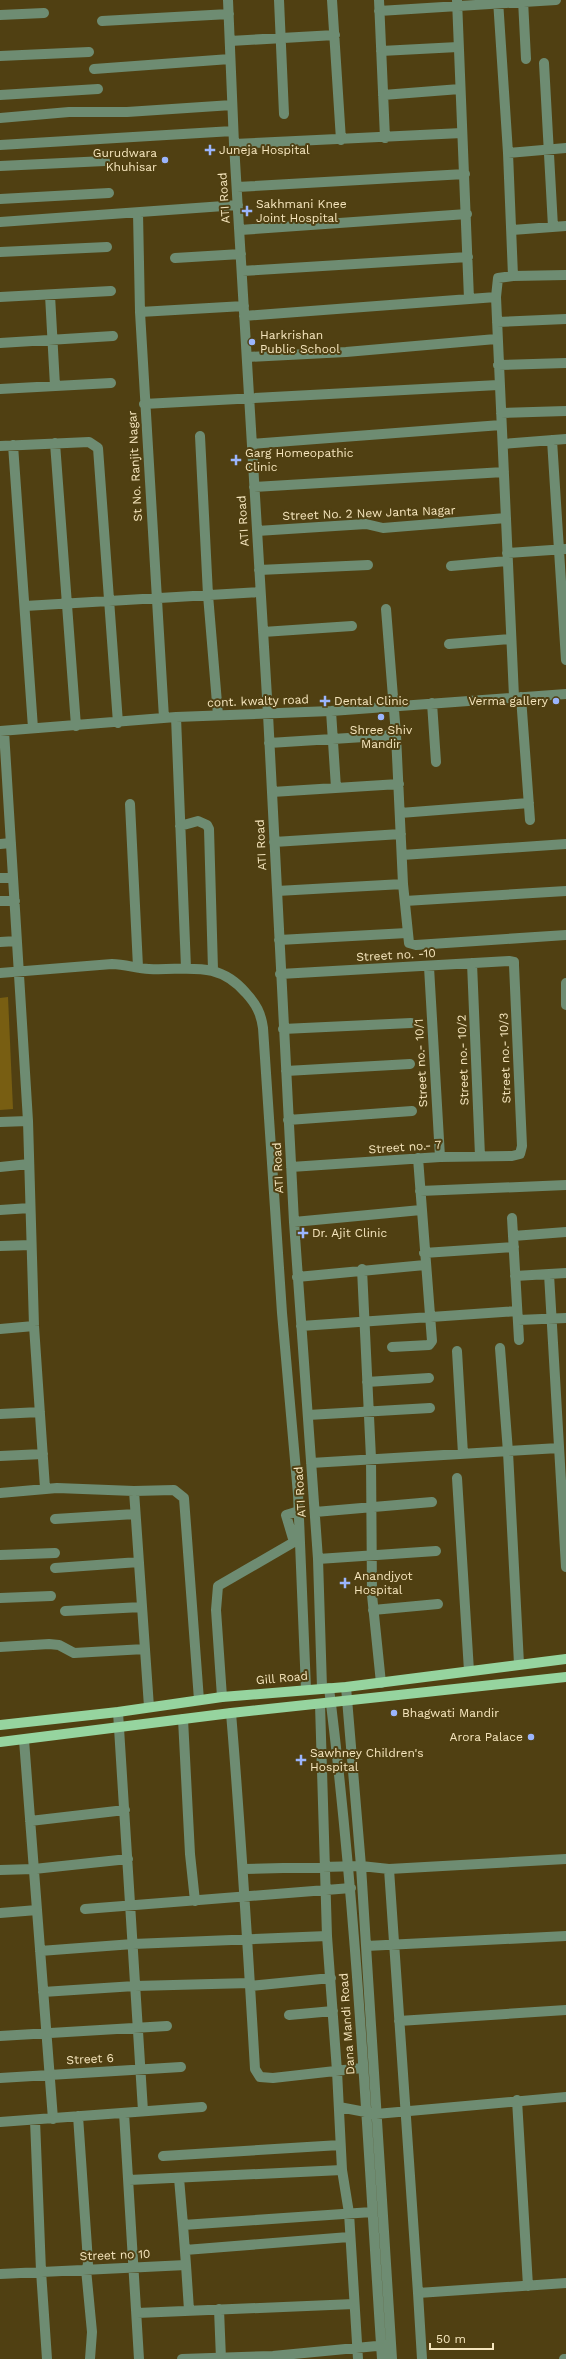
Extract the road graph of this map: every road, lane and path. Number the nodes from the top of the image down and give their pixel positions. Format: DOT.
graph roads {
  1 [pos="228,0"];
  2 [pos="279,0"];
  3 [pos="332,0"];
  4 [pos="378,0"];
  5 [pos="556,0"];
  6 [pos="523,1"];
  7 [pos="457,2"];
  8 [pos="499,2"];
  9 [pos="379,11"];
  10 [pos="44,14"];
  11 [pos="229,14"];
  12 [pos="0,16"];
  13 [pos="102,21"];
  14 [pos="335,34"];
  15 [pos="281,39"];
  16 [pos="230,41"];
  17 [pos="458,47"];
  18 [pos="381,51"];
  19 [pos="89,52"];
  20 [pos="0,56"];
  21 [pos="230,59"];
  22 [pos="526,59"];
  23 [pos="544,62"];
  24 [pos="94,69"];
  25 [pos="98,89"];
  26 [pos="460,89"];
  27 [pos="383,95"];
  28 [pos="0,96"];
  29 [pos="232,105"];
  30 [pos="284,114"];
  31 [pos="0,118"];
  32 [pos="234,131"];
  33 [pos="462,133"];
  34 [pos="385,138"];
  35 [pos="340,140"];
  36 [pos="234,144"];
  37 [pos="0,145"];
  38 [pos="566,148"];
  39 [pos="548,150"];
  40 [pos="508,153"];
  41 [pos="105,160"];
  42 [pos="0,166"];
  43 [pos="465,174"];
  44 [pos="237,187"];
  45 [pos="109,193"];
  46 [pos="0,199"];
  47 [pos="238,205"];
  48 [pos="138,213"];
  49 [pos="467,214"];
  50 [pos="0,222"];
  51 [pos="566,226"];
  52 [pos="553,227"];
  53 [pos="240,230"];
  54 [pos="512,230"];
  55 [pos="107,247"];
  56 [pos="0,252"];
  57 [pos="241,254"];
  58 [pos="468,257"];
  59 [pos="175,258"];
  60 [pos="242,271"];
  61 [pos="566,275"];
  62 [pos="513,276"];
  63 [pos="111,291"];
  64 [pos="50,295"];
  65 [pos="0,297"];
  66 [pos="496,297"];
  67 [pos="469,299"];
  68 [pos="244,311"];
  69 [pos="140,312"];
  70 [pos="566,319"];
  71 [pos="497,322"];
  72 [pos="114,336"];
  73 [pos="496,339"];
  74 [pos="52,340"];
  75 [pos="0,343"];
  76 [pos="247,357"];
  77 [pos="566,363"];
  78 [pos="498,365"];
  79 [pos="111,383"];
  80 [pos="498,385"];
  81 [pos="55,386"];
  82 [pos="0,389"];
  83 [pos="249,398"];
  84 [pos="144,404"];
  85 [pos="566,411"];
  86 [pos="501,413"];
  87 [pos="501,425"];
  88 [pos="200,436"];
  89 [pos="566,439"];
  90 [pos="552,440"];
  91 [pos="55,443"];
  92 [pos="252,444"];
  93 [pos="503,444"];
  94 [pos="13,445"];
  95 [pos="0,446"];
  96 [pos="504,472"];
  97 [pos="254,487"];
  98 [pos="506,518"];
  99 [pos="257,531"];
  100 [pos="563,549"];
  101 [pos="507,557"];
  102 [pos="368,565"];
  103 [pos="451,566"];
  104 [pos="259,570"];
  105 [pos="260,592"];
  106 [pos="208,595"];
  107 [pos="156,599"];
  108 [pos="110,602"];
  109 [pos="68,604"];
  110 [pos="25,606"];
  111 [pos="386,609"];
  112 [pos="352,626"];
  113 [pos="263,632"];
  114 [pos="511,639"];
  115 [pos="449,644"];
  116 [pos="566,660"];
  117 [pos="566,694"];
  118 [pos="518,697"];
  119 [pos="432,703"];
  120 [pos="393,706"];
  121 [pos="331,711"];
  122 [pos="268,714"];
  123 [pos="218,715"];
  124 [pos="176,717"];
  125 [pos="164,718"];
  126 [pos="118,723"];
  127 [pos="76,726"];
  128 [pos="33,728"];
  129 [pos="2,731"];
  130 [pos="396,735"];
  131 [pos="333,738"];
  132 [pos="269,743"];
  133 [pos="436,762"];
  134 [pos="4,775"];
  135 [pos="399,784"];
  136 [pos="336,788"];
  137 [pos="272,792"];
  138 [pos="529,803"];
  139 [pos="130,804"];
  140 [pos="5,812"];
  141 [pos="400,814"];
  142 [pos="530,820"];
  143 [pos="180,826"];
  144 [pos="401,834"];
  145 [pos="274,842"];
  146 [pos="11,843"];
  147 [pos="0,844"];
  148 [pos="566,844"];
  149 [pos="402,856"];
  150 [pos="0,878"];
  151 [pos="13,878"];
  152 [pos="403,884"];
  153 [pos="277,891"];
  154 [pos="566,891"];
  155 [pos="0,901"];
  156 [pos="15,901"];
  157 [pos="405,901"];
  158 [pos="407,933"];
  159 [pos="566,935"];
  160 [pos="279,940"];
  161 [pos="17,941"];
  162 [pos="0,942"];
  163 [pos="512,961"];
  164 [pos="472,964"];
  165 [pos="138,967"];
  166 [pos="429,967"];
  167 [pos="186,968"];
  168 [pos="213,970"];
  169 [pos="19,972"];
  170 [pos="0,973"];
  171 [pos="280,974"];
  172 [pos="566,983"];
  173 [pos="566,1005"];
  174 [pos="411,1023"];
  175 [pos="283,1028"];
  176 [pos="410,1064"];
  177 [pos="286,1071"];
  178 [pos="412,1111"];
  179 [pos="288,1120"];
  180 [pos="28,1121"];
  181 [pos="0,1122"];
  182 [pos="520,1154"];
  183 [pos="480,1156"];
  184 [pos="440,1157"];
  185 [pos="418,1158"];
  186 [pos="29,1164"];
  187 [pos="0,1166"];
  188 [pos="291,1167"];
  189 [pos="566,1185"];
  190 [pos="420,1191"];
  191 [pos="30,1208"];
  192 [pos="0,1210"];
  193 [pos="421,1210"];
  194 [pos="512,1218"];
  195 [pos="294,1222"];
  196 [pos="566,1232"];
  197 [pos="513,1236"];
  198 [pos="31,1245"];
  199 [pos="0,1246"];
  200 [pos="514,1247"];
  201 [pos="424,1253"];
  202 [pos="425,1265"];
  203 [pos="362,1269"];
  204 [pos="566,1273"];
  205 [pos="549,1274"];
  206 [pos="515,1276"];
  207 [pos="297,1277"];
  208 [pos="518,1315"];
  209 [pos="430,1316"];
  210 [pos="552,1318"];
  211 [pos="566,1318"];
  212 [pos="364,1323"];
  213 [pos="34,1326"];
  214 [pos="301,1326"];
  215 [pos="0,1328"];
  216 [pos="519,1340"];
  217 [pos="392,1347"];
  218 [pos="500,1348"];
  219 [pos="456,1351"];
  220 [pos="429,1378"];
  221 [pos="367,1382"];
  222 [pos="430,1408"];
  223 [pos="40,1412"];
  224 [pos="369,1412"];
  225 [pos="0,1414"];
  226 [pos="308,1415"];
  227 [pos="559,1448"];
  228 [pos="508,1452"];
  229 [pos="43,1454"];
  230 [pos="463,1454"];
  231 [pos="0,1456"];
  232 [pos="371,1458"];
  233 [pos="311,1463"];
  234 [pos="457,1478"];
  235 [pos="45,1488"];
  236 [pos="134,1491"];
  237 [pos="0,1493"];
  238 [pos="432,1502"];
  239 [pos="370,1508"];
  240 [pos="299,1511"];
  241 [pos="315,1512"];
  242 [pos="135,1514"];
  243 [pos="55,1519"];
  244 [pos="436,1551"];
  245 [pos="55,1553"];
  246 [pos="0,1555"];
  247 [pos="373,1555"];
  248 [pos="318,1559"];
  249 [pos="139,1562"];
  250 [pos="566,1567"];
  251 [pos="55,1568"];
  252 [pos="52,1596"];
  253 [pos="0,1598"];
  254 [pos="438,1604"];
  255 [pos="142,1607"];
  256 [pos="373,1610"];
  257 [pos="65,1611"];
  258 [pos="0,1647"];
  259 [pos="145,1649"];
  260 [pos="566,1659"];
  261 [pos="519,1664"];
  262 [pos="469,1671"];
  263 [pos="566,1677"];
  264 [pos="381,1682"];
  265 [pos="346,1686"];
  266 [pos="325,1688"];
  267 [pos="306,1689"];
  268 [pos="222,1697"];
  269 [pos="199,1700"];
  270 [pos="348,1702"];
  271 [pos="325,1703"];
  272 [pos="149,1707"];
  273 [pos="118,1712"];
  274 [pos="231,1713"];
  275 [pos="183,1719"];
  276 [pos="0,1725"];
  277 [pos="120,1728"];
  278 [pos="24,1740"];
  279 [pos="0,1742"];
  280 [pos="125,1810"];
  281 [pos="30,1821"];
  282 [pos="128,1859"];
  283 [pos="566,1859"];
  284 [pos="361,1866"];
  285 [pos="349,1867"];
  286 [pos="326,1868"];
  287 [pos="34,1869"];
  288 [pos="244,1869"];
  289 [pos="389,1869"];
  290 [pos="0,1870"];
  291 [pos="351,1888"];
  292 [pos="327,1891"];
  293 [pos="244,1896"];
  294 [pos="195,1901"];
  295 [pos="131,1906"];
  296 [pos="84,1909"];
  297 [pos="37,1910"];
  298 [pos="0,1913"];
  299 [pos="327,1936"];
  300 [pos="566,1936"];
  301 [pos="248,1940"];
  302 [pos="395,1943"];
  303 [pos="133,1944"];
  304 [pos="366,1946"];
  305 [pos="40,1951"];
  306 [pos="331,1978"];
  307 [pos="250,1982"];
  308 [pos="135,1986"];
  309 [pos="43,1992"];
  310 [pos="566,2010"];
  311 [pos="333,2011"];
  312 [pos="289,2015"];
  313 [pos="399,2021"];
  314 [pos="167,2026"];
  315 [pos="138,2028"];
  316 [pos="47,2034"];
  317 [pos="0,2036"];
  318 [pos="181,2067"];
  319 [pos="362,2068"];
  320 [pos="140,2069"];
  321 [pos="337,2071"];
  322 [pos="50,2075"];
  323 [pos="0,2078"];
  324 [pos="566,2097"];
  325 [pos="517,2100"];
  326 [pos="339,2106"];
  327 [pos="202,2107"];
  328 [pos="143,2111"];
  329 [pos="404,2112"];
  330 [pos="124,2113"];
  331 [pos="366,2113"];
  332 [pos="376,2114"];
  333 [pos="78,2116"];
  334 [pos="53,2119"];
  335 [pos="34,2120"];
  336 [pos="0,2122"];
  337 [pos="340,2145"];
  338 [pos="163,2156"];
  339 [pos="342,2170"];
  340 [pos="179,2178"];
  341 [pos="129,2180"];
  342 [pos="372,2212"];
  343 [pos="349,2213"];
  344 [pos="183,2225"];
  345 [pos="349,2237"];
  346 [pos="185,2250"];
  347 [pos="186,2265"];
  348 [pos="135,2268"];
  349 [pos="86,2269"];
  350 [pos="41,2271"];
  351 [pos="0,2274"];
  352 [pos="566,2283"];
  353 [pos="528,2286"];
  354 [pos="418,2293"];
  355 [pos="354,2304"];
  356 [pos="219,2309"];
  357 [pos="189,2310"];
  358 [pos="137,2313"];
  359 [pos="386,2345"];
  360 [pos="358,2348"];
  361 [pos="221,2358"];
  362 [pos="47,2359"];
  363 [pos="90,2359"];
  364 [pos="139,2359"];
  365 [pos="182,2359"];
  366 [pos="358,2359"];
  367 [pos="382,2359"];
  368 [pos="392,2359"];
  369 [pos="422,2359"];
  1 -- 11 [label="street, ATI Road"];
  2 -- 15 [label="street"];
  3 -- 14 [label="street"];
  4 -- 9 [label="street"];
  5 -- 6 [label="street"];
  6 -- 8 [label="street"];
  6 -- 22 [label="street"];
  7 -- 8 [label="street"];
  7 -- 9 [label="street"];
  7 -- 17 [label="street"];
  8 -- 40 [label="street"];
  9 -- 18 [label="street"];
  10 -- 12 [label="street"];
  11 -- 13 [label="street"];
  11 -- 16 [label="street, ATI Road"];
  14 -- 15 [label="street"];
  14 -- 35 [label="street"];
  15 -- 16 [label="street"];
  15 -- 30 [label="street"];
  16 -- 21 [label="street, ATI Road"];
  17 -- 18 [label="street"];
  17 -- 26 [label="street"];
  18 -- 27 [label="street"];
  19 -- 20 [label="street"];
  21 -- 24 [label="street"];
  21 -- 29 [label="street, ATI Road"];
  23 -- 39 [label="street"];
  25 -- 28 [label="street"];
  26 -- 27 [label="street"];
  26 -- 33 [label="street"];
  27 -- 34 [label="street"];
  29 -- 31 [label="street"];
  29 -- 32 [label="street, ATI Road"];
  32 -- 36 [label="street, ATI Road"];
  32 -- 37 [label="street"];
  33 -- 34 [label="street"];
  33 -- 43 [label="street"];
  34 -- 35 [label="street"];
  35 -- 36 [label="street"];
  36 -- 44 [label="street, ATI Road"];
  38 -- 39 [label="street"];
  39 -- 40 [label="street"];
  39 -- 52 [label="street"];
  40 -- 54 [label="street"];
  41 -- 42 [label="street"];
  43 -- 44 [label="street"];
  43 -- 49 [label="street"];
  44 -- 47 [label="street, ATI Road"];
  45 -- 46 [label="street"];
  47 -- 48 [label="street"];
  47 -- 53 [label="street, ATI Road"];
  48 -- 50 [label="street"];
  48 -- 69 [label="street, St No. Ranjit Nagar"];
  49 -- 53 [label="street"];
  49 -- 58 [label="street"];
  51 -- 52 [label="street"];
  52 -- 54 [label="street"];
  53 -- 57 [label="street, ATI Road"];
  54 -- 62 [label="street"];
  55 -- 56 [label="street"];
  57 -- 59 [label="street"];
  57 -- 60 [label="street, ATI Road"];
  58 -- 60 [label="street"];
  58 -- 67 [label="street"];
  60 -- 68 [label="street, ATI Road"];
  61 -- 62 [label="street"];
  62 -- 66 [label="street"];
  63 -- 64 [label="street"];
  64 -- 65 [label="street"];
  64 -- 74 [label="street"];
  66 -- 67 [label="street"];
  66 -- 71 [label="street"];
  67 -- 68 [label="street"];
  68 -- 69 [label="street"];
  68 -- 76 [label="street, ATI Road"];
  69 -- 84 [label="street, St No. Ranjit Nagar"];
  70 -- 71 [label="street"];
  71 -- 73 [label="street"];
  72 -- 74 [label="street"];
  73 -- 76 [label="street"];
  73 -- 78 [label="street"];
  74 -- 75 [label="street"];
  74 -- 81 [label="street"];
  76 -- 83 [label="street, ATI Road"];
  77 -- 78 [label="street"];
  78 -- 80 [label="street"];
  79 -- 81 [label="street"];
  80 -- 83 [label="street"];
  80 -- 86 [label="street"];
  81 -- 82 [label="street"];
  83 -- 84 [label="street"];
  83 -- 92 [label="street, ATI Road"];
  84 -- 107 [label="street, St No. Ranjit Nagar"];
  85 -- 86 [label="street"];
  86 -- 87 [label="street"];
  87 -- 92 [label="street"];
  87 -- 93 [label="street"];
  88 -- 106 [label="street"];
  89 -- 90 [label="street"];
  90 -- 93 [label="street"];
  90 -- 100 [label="street"];
  91 -- 94 [label="street"];
  91 -- 108 [label="street"];
  91 -- 109 [label="street"];
  92 -- 97 [label="street, ATI Road"];
  93 -- 96 [label="street"];
  94 -- 95 [label="street"];
  94 -- 110 [label="street"];
  96 -- 97 [label="street"];
  96 -- 98 [label="street"];
  97 -- 99 [label="street, ATI Road"];
  98 -- 99 [label="street, Street No. 2 New Janta Nagar"];
  98 -- 101 [label="street"];
  99 -- 104 [label="street, ATI Road"];
  100 -- 101 [label="street"];
  100 -- 116 [label="street"];
  101 -- 103 [label="street"];
  101 -- 114 [label="street"];
  102 -- 104 [label="street"];
  104 -- 105 [label="street, ATI Road"];
  105 -- 106 [label="street"];
  105 -- 113 [label="street, ATI Road"];
  106 -- 107 [label="street"];
  106 -- 123 [label="street"];
  107 -- 108 [label="street"];
  107 -- 125 [label="street, St No. Ranjit Nagar"];
  108 -- 109 [label="street"];
  108 -- 126 [label="street"];
  109 -- 110 [label="street"];
  109 -- 127 [label="street"];
  110 -- 128 [label="street"];
  111 -- 120 [label="street"];
  112 -- 113 [label="street"];
  113 -- 122 [label="street, ATI Road"];
  114 -- 115 [label="street"];
  114 -- 118 [label="street"];
  117 -- 118 [label="street, cont. kwalty road"];
  118 -- 119 [label="street, cont. kwalty road"];
  118 -- 138 [label="street"];
  119 -- 120 [label="street, cont. kwalty road"];
  119 -- 133 [label="street"];
  120 -- 121 [label="street, cont. kwalty road"];
  120 -- 130 [label="street"];
  121 -- 122 [label="street, cont. kwalty road"];
  121 -- 131 [label="street"];
  122 -- 123 [label="street, cont. kwalty road"];
  122 -- 132 [label="street, ATI Road"];
  123 -- 124 [label="street, cont. kwalty road"];
  124 -- 125 [label="street, cont. kwalty road"];
  124 -- 143 [label="street"];
  125 -- 126 [label="street, cont. kwalty road"];
  126 -- 127 [label="street, cont. kwalty road"];
  127 -- 128 [label="street, cont. kwalty road"];
  128 -- 129 [label="street, cont. kwalty road"];
  129 -- 134 [label="street"];
  130 -- 131 [label="street"];
  130 -- 135 [label="street"];
  131 -- 132 [label="street"];
  131 -- 136 [label="street"];
  132 -- 137 [label="street, ATI Road"];
  134 -- 140 [label="street"];
  135 -- 136 [label="street"];
  135 -- 141 [label="street"];
  136 -- 137 [label="street"];
  137 -- 145 [label="street, ATI Road"];
  138 -- 141 [label="street"];
  138 -- 142 [label="street"];
  139 -- 165 [label="street"];
  140 -- 146 [label="street"];
  141 -- 144 [label="street"];
  143 -- 167 [label="street"];
  143 -- 168 [label="street"];
  144 -- 145 [label="street"];
  144 -- 149 [label="street"];
  145 -- 153 [label="street, ATI Road"];
  146 -- 147 [label="street"];
  146 -- 151 [label="street"];
  148 -- 149 [label="street"];
  149 -- 152 [label="street"];
  150 -- 151 [label="street"];
  151 -- 156 [label="street"];
  152 -- 153 [label="street"];
  152 -- 157 [label="street"];
  153 -- 160 [label="street, ATI Road"];
  154 -- 157 [label="street"];
  155 -- 156 [label="street"];
  156 -- 161 [label="street"];
  157 -- 158 [label="street"];
  158 -- 159 [label="street"];
  158 -- 160 [label="street"];
  160 -- 171 [label="street, ATI Road"];
  161 -- 162 [label="street"];
  161 -- 169 [label="street"];
  163 -- 164 [label="street, Street no. -10"];
  163 -- 182 [label="street, Street no.- 10/3"];
  164 -- 166 [label="street, Street no. -10"];
  164 -- 183 [label="street, Street no.- 10/2"];
  165 -- 167 [label="street"];
  165 -- 169 [label="street"];
  166 -- 171 [label="street, Street no. -10"];
  166 -- 184 [label="street, Street no.- 10/1"];
  167 -- 168 [label="street"];
  168 -- 240 [label="street"];
  169 -- 170 [label="street"];
  169 -- 180 [label="street"];
  171 -- 175 [label="street, ATI Road"];
  172 -- 173 [label="street"];
  174 -- 175 [label="street"];
  175 -- 177 [label="street, ATI Road"];
  176 -- 177 [label="street"];
  177 -- 179 [label="street, ATI Road"];
  178 -- 179 [label="street"];
  179 -- 188 [label="street, ATI Road"];
  180 -- 181 [label="street"];
  180 -- 186 [label="street"];
  182 -- 183 [label="street, Street no.- 7"];
  183 -- 184 [label="street, Street no.- 7"];
  184 -- 185 [label="street, Street no.- 7"];
  185 -- 188 [label="street, Street no.- 7"];
  185 -- 190 [label="street"];
  186 -- 187 [label="street"];
  186 -- 191 [label="street"];
  188 -- 195 [label="street, ATI Road"];
  189 -- 190 [label="street"];
  190 -- 193 [label="street"];
  191 -- 192 [label="street"];
  191 -- 198 [label="street"];
  193 -- 195 [label="street"];
  193 -- 201 [label="street"];
  194 -- 197 [label="street"];
  195 -- 207 [label="street, ATI Road"];
  196 -- 197 [label="street"];
  197 -- 200 [label="street"];
  198 -- 199 [label="street"];
  198 -- 213 [label="street"];
  200 -- 201 [label="street"];
  200 -- 206 [label="street"];
  201 -- 202 [label="street"];
  202 -- 203 [label="street"];
  202 -- 209 [label="street"];
  203 -- 207 [label="street"];
  203 -- 212 [label="street"];
  204 -- 205 [label="street"];
  205 -- 206 [label="street"];
  205 -- 210 [label="street"];
  206 -- 208 [label="street"];
  207 -- 214 [label="street, ATI Road"];
  208 -- 209 [label="street"];
  208 -- 210 [label="street"];
  208 -- 216 [label="street"];
  209 -- 212 [label="street"];
  209 -- 217 [label="street"];
  210 -- 211 [label="street"];
  210 -- 227 [label="street"];
  212 -- 214 [label="street"];
  212 -- 221 [label="street"];
  213 -- 215 [label="street"];
  213 -- 223 [label="street"];
  214 -- 226 [label="street, ATI Road"];
  218 -- 228 [label="street"];
  219 -- 230 [label="street"];
  220 -- 221 [label="street"];
  221 -- 224 [label="street"];
  222 -- 224 [label="street"];
  223 -- 225 [label="street"];
  223 -- 229 [label="street"];
  224 -- 226 [label="street"];
  224 -- 232 [label="street"];
  226 -- 233 [label="street, ATI Road"];
  227 -- 228 [label="street"];
  227 -- 250 [label="street"];
  228 -- 230 [label="street"];
  228 -- 261 [label="street"];
  229 -- 231 [label="street"];
  229 -- 235 [label="street"];
  230 -- 232 [label="street"];
  232 -- 233 [label="street"];
  232 -- 239 [label="street"];
  233 -- 241 [label="street, ATI Road"];
  234 -- 262 [label="street"];
  235 -- 236 [label="street"];
  235 -- 237 [label="street"];
  236 -- 242 [label="street"];
  236 -- 269 [label="street"];
  238 -- 239 [label="street"];
  239 -- 241 [label="street"];
  239 -- 247 [label="street"];
  240 -- 267 [label="street"];
  240 -- 268 [label="street"];
  241 -- 248 [label="street, ATI Road"];
  242 -- 243 [label="street"];
  242 -- 249 [label="street"];
  244 -- 247 [label="street"];
  245 -- 246 [label="street"];
  247 -- 248 [label="street"];
  247 -- 256 [label="street"];
  248 -- 266 [label="street, ATI Road"];
  249 -- 251 [label="street"];
  249 -- 255 [label="street"];
  252 -- 253 [label="street"];
  254 -- 256 [label="street"];
  255 -- 257 [label="street"];
  255 -- 259 [label="street"];
  256 -- 264 [label="street"];
  258 -- 259 [label="street"];
  259 -- 272 [label="street"];
  260 -- 261 [label="main road, Gill Road"];
  261 -- 262 [label="main road, Gill Road"];
  262 -- 264 [label="main road, Gill Road"];
  263 -- 270 [label="main road"];
  264 -- 265 [label="main road, Gill Road"];
  265 -- 266 [label="main road, Gill Road"];
  265 -- 270 [label="street"];
  266 -- 267 [label="main road, Gill Road"];
  266 -- 271 [label="street, Dana Mandi Road"];
  267 -- 268 [label="main road, Gill Road"];
  268 -- 269 [label="main road, Gill Road"];
  269 -- 272 [label="main road, Gill Road"];
  270 -- 271 [label="main road"];
  270 -- 284 [label="street"];
  271 -- 274 [label="main road"];
  271 -- 285 [label="street, Dana Mandi Road"];
  271 -- 286 [label="street"];
  272 -- 273 [label="main road, Gill Road"];
  273 -- 276 [label="main road, Gill Road"];
  273 -- 277 [label="street"];
  274 -- 275 [label="main road"];
  274 -- 288 [label="street"];
  275 -- 277 [label="main road"];
  275 -- 294 [label="street"];
  277 -- 278 [label="main road"];
  277 -- 280 [label="street"];
  278 -- 279 [label="main road"];
  278 -- 281 [label="street"];
  280 -- 281 [label="street"];
  280 -- 282 [label="street"];
  281 -- 287 [label="street"];
  282 -- 287 [label="street"];
  282 -- 295 [label="street"];
  283 -- 289 [label="street"];
  284 -- 285 [label="street"];
  284 -- 289 [label="street"];
  284 -- 304 [label="street"];
  285 -- 286 [label="street"];
  285 -- 291 [label="street, Dana Mandi Road"];
  286 -- 288 [label="street"];
  286 -- 292 [label="street"];
  287 -- 290 [label="street"];
  287 -- 297 [label="street"];
  288 -- 293 [label="street"];
  289 -- 302 [label="street"];
  291 -- 292 [label="street"];
  291 -- 319 [label="street, Dana Mandi Road"];
  292 -- 293 [label="street"];
  292 -- 299 [label="street"];
  293 -- 294 [label="street"];
  293 -- 301 [label="street"];
  294 -- 295 [label="street"];
  295 -- 296 [label="street"];
  295 -- 303 [label="street"];
  297 -- 298 [label="street"];
  297 -- 305 [label="street"];
  299 -- 301 [label="street"];
  299 -- 306 [label="street"];
  300 -- 302 [label="street"];
  301 -- 303 [label="street"];
  301 -- 307 [label="street"];
  302 -- 304 [label="street"];
  302 -- 313 [label="street"];
  303 -- 305 [label="street"];
  303 -- 308 [label="street"];
  304 -- 332 [label="street"];
  305 -- 309 [label="street"];
  306 -- 307 [label="street"];
  306 -- 311 [label="street"];
  307 -- 308 [label="street"];
  307 -- 321 [label="street"];
  308 -- 309 [label="street"];
  308 -- 315 [label="street"];
  309 -- 316 [label="street"];
  310 -- 313 [label="street"];
  311 -- 312 [label="street"];
  311 -- 321 [label="street"];
  313 -- 329 [label="street"];
  314 -- 315 [label="street"];
  315 -- 316 [label="street"];
  315 -- 320 [label="street"];
  316 -- 317 [label="street"];
  316 -- 322 [label="street"];
  318 -- 320 [label="street, Street 6"];
  319 -- 321 [label="street"];
  319 -- 331 [label="street, Dana Mandi Road"];
  320 -- 322 [label="street, Street 6"];
  320 -- 328 [label="street"];
  321 -- 326 [label="street"];
  322 -- 323 [label="street, Street 6"];
  322 -- 334 [label="street"];
  324 -- 325 [label="street"];
  325 -- 329 [label="street"];
  325 -- 353 [label="street"];
  326 -- 331 [label="street"];
  326 -- 337 [label="street"];
  327 -- 328 [label="street"];
  328 -- 330 [label="street"];
  329 -- 332 [label="street"];
  329 -- 354 [label="street"];
  330 -- 333 [label="street"];
  330 -- 341 [label="street"];
  331 -- 332 [label="street"];
  331 -- 342 [label="street, Dana Mandi Road"];
  332 -- 359 [label="street"];
  333 -- 334 [label="street"];
  333 -- 349 [label="street"];
  334 -- 335 [label="street"];
  335 -- 336 [label="street"];
  335 -- 350 [label="street"];
  337 -- 338 [label="street"];
  337 -- 339 [label="street"];
  339 -- 340 [label="street"];
  339 -- 343 [label="street"];
  340 -- 341 [label="street"];
  340 -- 344 [label="street"];
  341 -- 348 [label="street"];
  342 -- 343 [label="street"];
  342 -- 359 [label="street, Dana Mandi Road"];
  343 -- 344 [label="street"];
  343 -- 345 [label="street"];
  344 -- 346 [label="street"];
  345 -- 346 [label="street"];
  345 -- 355 [label="street"];
  346 -- 347 [label="street"];
  347 -- 348 [label="street, Street no 10"];
  347 -- 357 [label="street"];
  348 -- 349 [label="street, Street no 10"];
  348 -- 358 [label="street"];
  349 -- 350 [label="street, Street no 10"];
  349 -- 363 [label="street"];
  350 -- 351 [label="street, Street no 10"];
  350 -- 362 [label="street"];
  352 -- 353 [label="street"];
  353 -- 354 [label="street"];
  354 -- 369 [label="street"];
  355 -- 356 [label="street"];
  355 -- 360 [label="street"];
  356 -- 357 [label="street"];
  356 -- 361 [label="street"];
  357 -- 358 [label="street"];
  358 -- 364 [label="street"];
  359 -- 360 [label="street"];
  359 -- 367 [label="street, Dana Mandi Road"];
  359 -- 368 [label="street"];
  360 -- 361 [label="street"];
  360 -- 366 [label="street"];
  361 -- 365 [label="street"];
}
